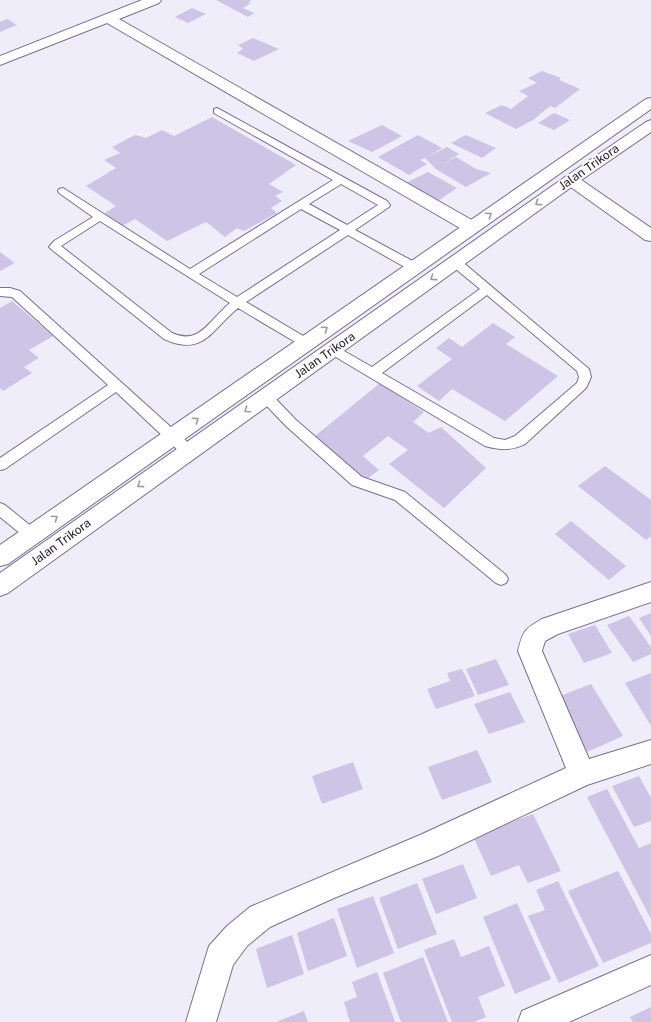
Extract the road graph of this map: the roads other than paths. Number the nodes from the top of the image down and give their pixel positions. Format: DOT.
graph roads {
  1 [pos="154,0"];
  2 [pos="108,18"];
  3 [pos="0,61"];
  4 [pos="651,102"];
  5 [pos="217,111"];
  6 [pos="651,125"];
  7 [pos="342,179"];
  8 [pos="570,180"];
  9 [pos="63,191"];
  10 [pos="301,204"];
  11 [pos="100,217"];
  12 [pos="471,227"];
  13 [pos="348,230"];
  14 [pos="651,236"];
  15 [pos="455,262"];
  16 [pos="414,267"];
  17 [pos="190,274"];
  18 [pos="488,289"];
  19 [pos="0,292"];
  20 [pos="238,302"];
  21 [pos="306,343"];
  22 [pos="333,350"];
  23 [pos="373,374"];
  24 [pos="117,385"];
  25 [pos="266,397"];
  26 [pos="173,435"];
  27 [pos="188,451"];
  28 [pos="0,465"];
  29 [pos="0,509"];
  30 [pos="32,534"];
  31 [pos="0,557"];
  32 [pos="501,579"];
  33 [pos="0,586"];
  34 [pos="651,592"];
  35 [pos="651,752"];
  36 [pos="582,774"];
  37 [pos="651,970"];
  38 [pos="205,1019"];
  39 [pos="533,1022"];
  1 -- 2 [label="main road"];
  2 -- 3 [label="main road"];
  2 -- 12 [label="main road"];
  12 -- 4 [label="main road, Jalan Trikora, one-way"];
  5 -- 7 [label="lane"];
  6 -- 8 [label="main road, Jalan Trikora"];
  7 -- 10 [label="lane"];
  7 -- 13 [label="lane"];
  8 -- 14 [label="main road"];
  8 -- 15 [label="main road, Jalan Trikora, one-way"];
  9 -- 11 [label="lane"];
  10 -- 13 [label="lane"];
  10 -- 17 [label="lane"];
  11 -- 17 [label="lane"];
  11 -- 20 [label="lane"];
  12 -- 16 [label="main road, Jalan Trikora"];
  13 -- 16 [label="lane"];
  13 -- 20 [label="lane"];
  15 -- 18 [label="lane"];
  15 -- 22 [label="main road, Jalan Trikora, one-way"];
  21 -- 16 [label="main road, Jalan Trikora, one-way"];
  17 -- 20 [label="lane"];
  18 -- 23 [label="lane"];
  18 -- 23 [label="lane"];
  19 -- 24 [label="lane"];
  20 -- 21 [label="lane"];
  26 -- 21 [label="main road, Jalan Trikora, one-way"];
  22 -- 23 [label="lane"];
  22 -- 25 [label="main road, Jalan Trikora"];
  24 -- 26 [label="lane"];
  24 -- 28 [label="lane"];
  25 -- 27 [label="main road, Jalan Trikora, one-way"];
  25 -- 32 [label="lane"];
  26 -- 27 [label="lane"];
  30 -- 26 [label="main road, Jalan Trikora, one-way"];
  27 -- 33 [label="main road, Jalan Trikora, one-way"];
  29 -- 30 [label="lane"];
  30 -- 31 [label="main road, Jalan Trikora"];
  34 -- 36 [label="main road"];
  35 -- 36 [label="main road"];
  36 -- 38 [label="main road"];
  37 -- 39 [label="main road"];
}
